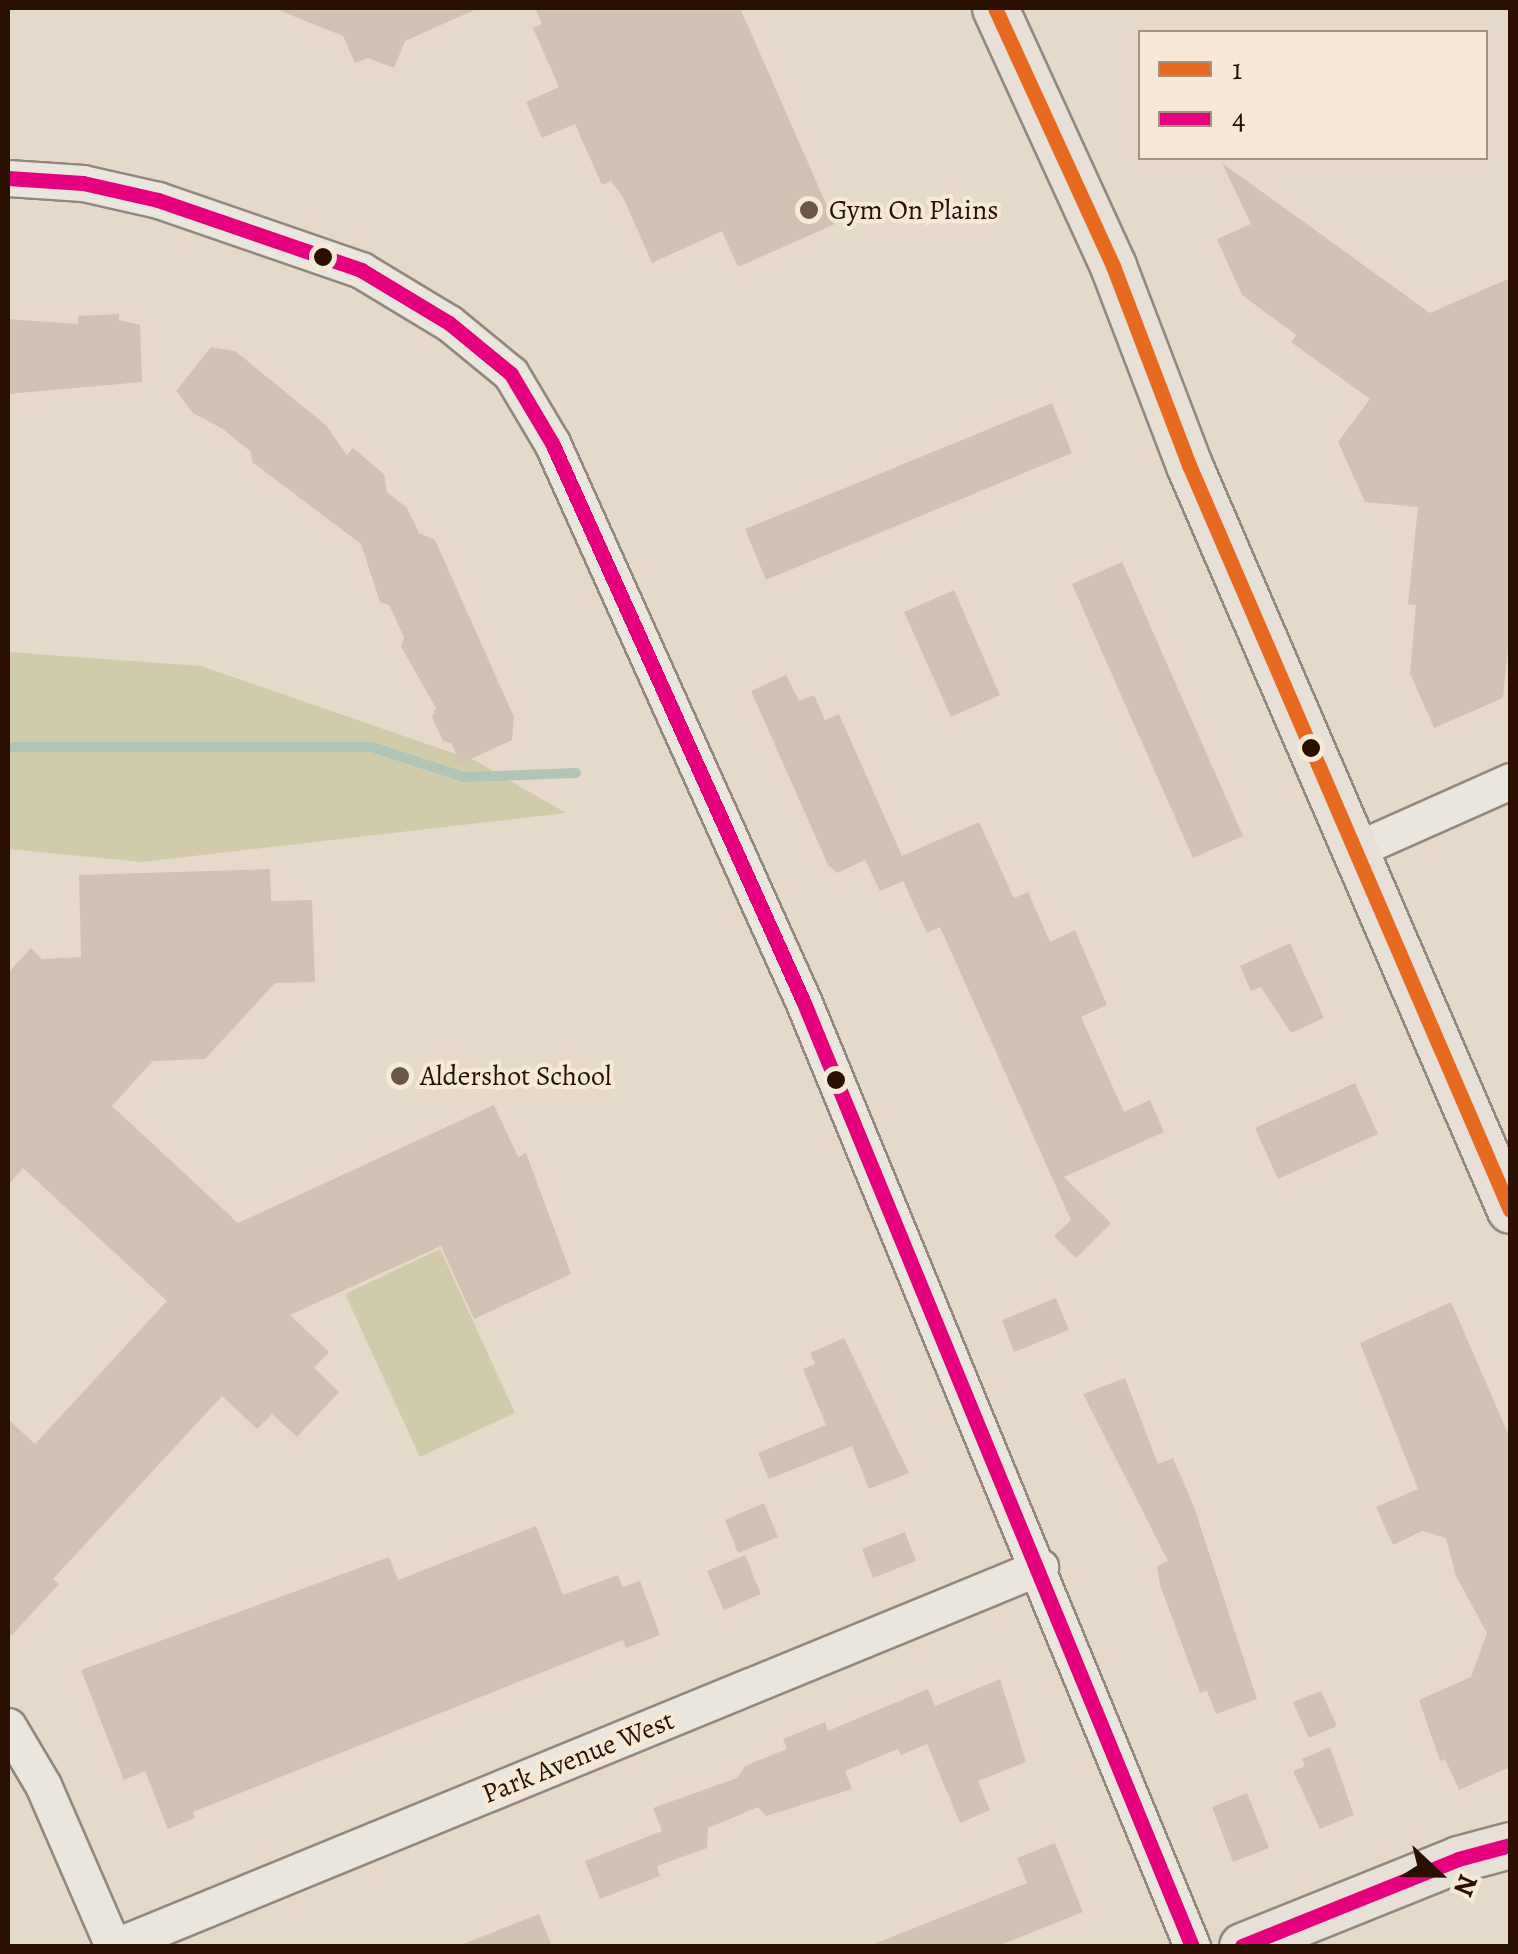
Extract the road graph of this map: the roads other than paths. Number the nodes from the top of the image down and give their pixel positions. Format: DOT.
graph roads {
  1 [pos="995,8"];
  2 [pos="8,178"];
  3 [pos="1510,781"];
  4 [pos="1353,851"];
  5 [pos="1510,1210"];
  6 [pos="1040,1566"];
  7 [pos="8,1726"];
  8 [pos="1510,1845"];
  9 [pos="115,1946"];
  10 [pos="1192,1946"];
  11 [pos="1242,1946"];
  1 -- 4 [label="main road"];
  2 -- 6 [label="street"];
  3 -- 4 [label="street"];
  4 -- 5 [label="main road"];
  6 -- 9 [label="street, Park Avenue West"];
  6 -- 10 [label="street"];
  7 -- 9 [label="street"];
  8 -- 11 [label="main road"];
}
